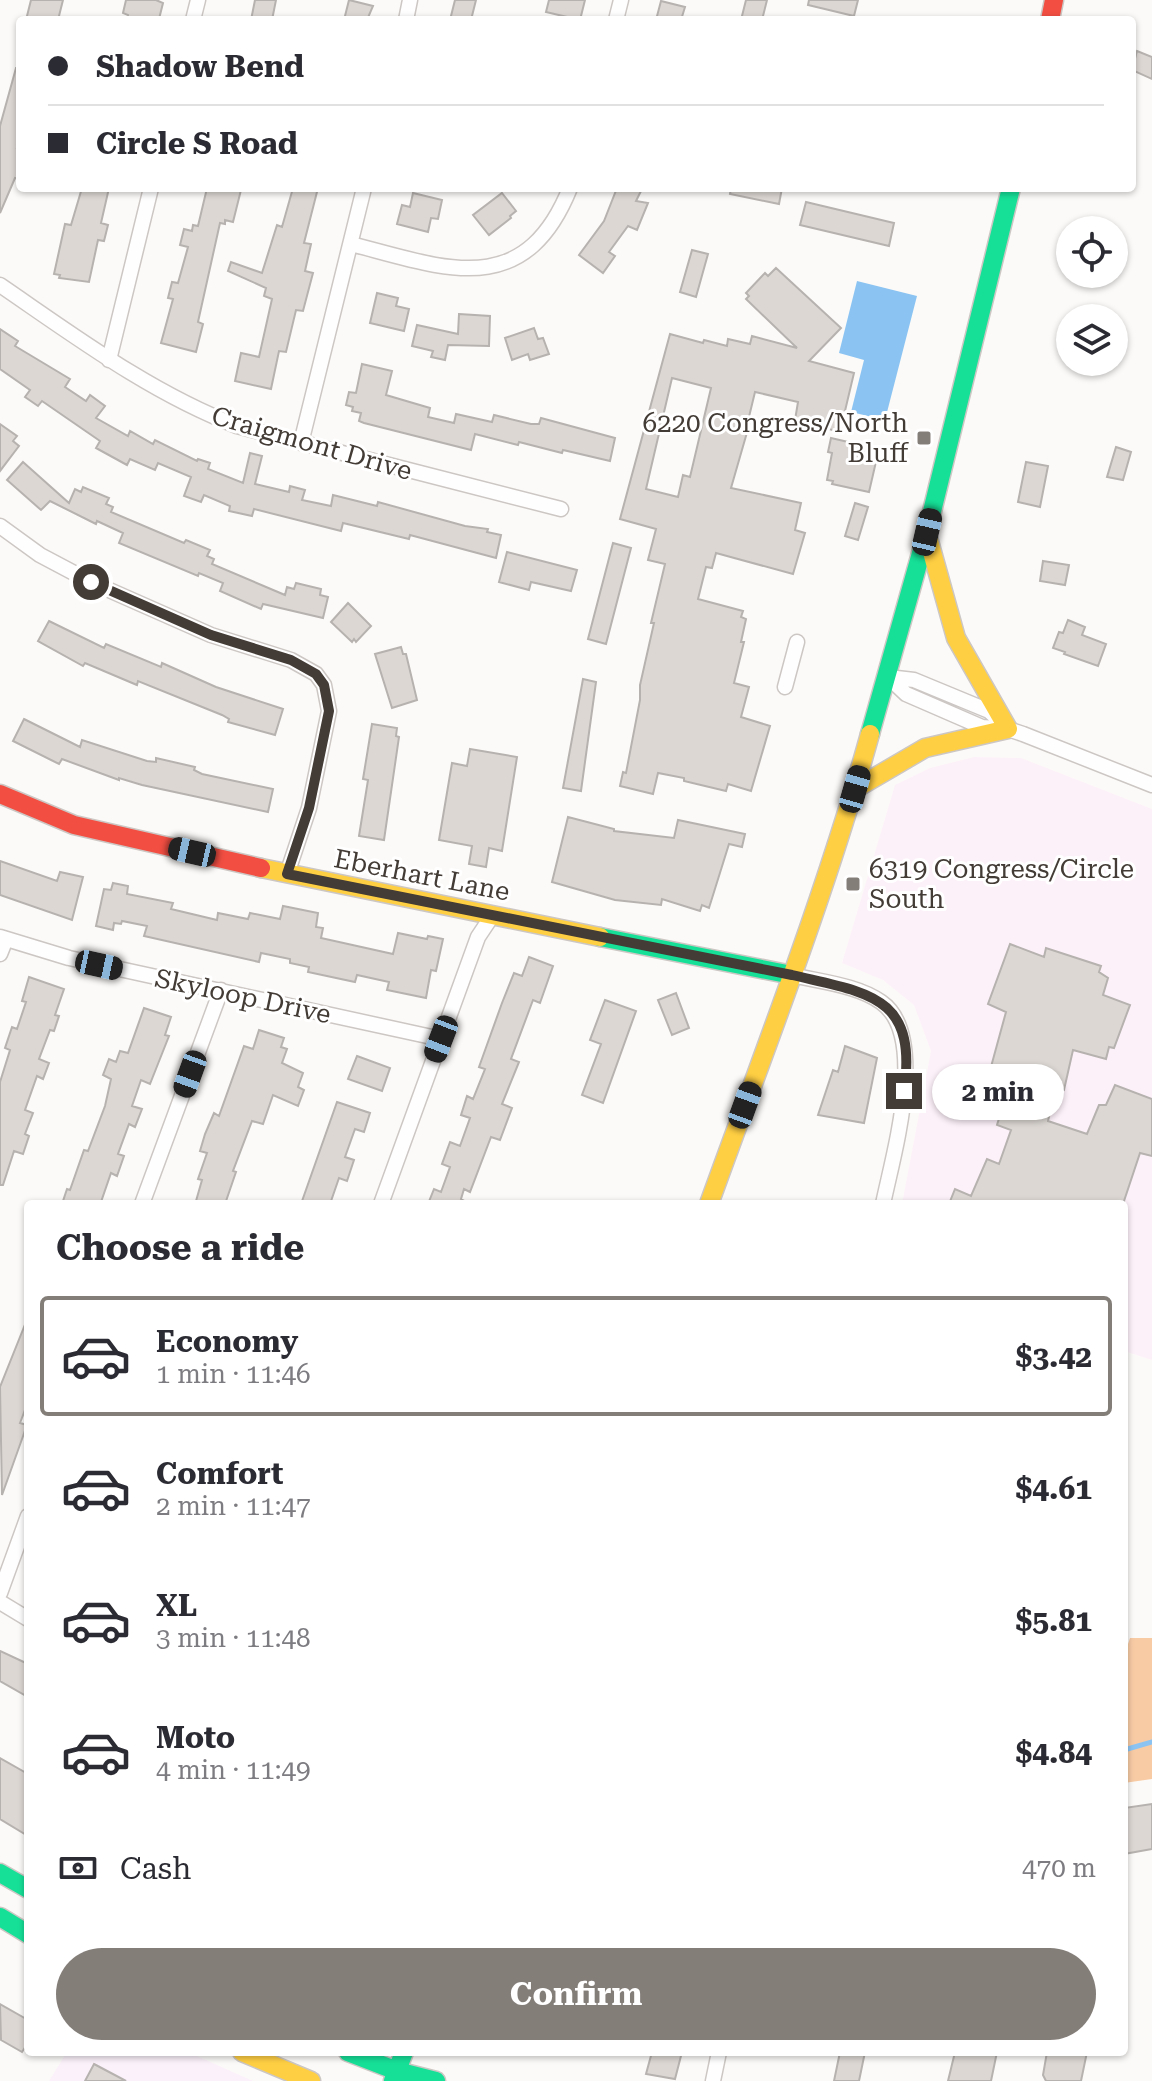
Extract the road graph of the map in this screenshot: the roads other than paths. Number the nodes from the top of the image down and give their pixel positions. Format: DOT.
graph roads {
  1 [pos="150,192"];
  2 [pos="363,192"];
  3 [pos="568,192"];
  4 [pos="1010,192"];
  5 [pos="351,244"];
  6 [pos="0,285"];
  7 [pos="109,360"];
  8 [pos="301,443"];
  9 [pos="561,509"];
  10 [pos="0,526"];
  11 [pos="927,532"];
  12 [pos="797,642"];
  13 [pos="888,677"];
  14 [pos="785,687"];
  15 [pos="1008,729"];
  16 [pos="1152,785"];
  17 [pos="855,789"];
  18 [pos="0,794"];
  19 [pos="287,874"];
  20 [pos="492,916"];
  21 [pos="3,938"];
  22 [pos="0,954"];
  23 [pos="792,975"];
  24 [pos="221,990"];
  25 [pos="441,1039"];
  26 [pos="143,1200"];
  27 [pos="382,1200"];
  28 [pos="710,1200"];
  29 [pos="884,1200"];
  30 [pos="24,1527"];
  31 [pos="0,1593"];
  32 [pos="0,1602"];
  33 [pos="24,1617"];
  34 [pos="0,1873"];
  35 [pos="24,1887"];
  36 [pos="0,1917"];
  37 [pos="24,1932"];
  38 [pos="252,2056"];
  39 [pos="356,2056"];
  40 [pos="402,2056"];
  41 [pos="718,2056"];
  42 [pos="395,2076"];
  43 [pos="311,2081"];
  44 [pos="436,2081"];
  45 [pos="713,2081"];
  1 -- 7 [label="street"];
  2 -- 5 [label="street"];
  3 -- 5 [label="street"];
  4 -- 11 [label="main road"];
  5 -- 8 [label="street"];
  6 -- 7 [label="street, Craigmont Drive"];
  7 -- 8 [label="street, Craigmont Drive"];
  8 -- 9 [label="street, Craigmont Drive"];
  10 -- 19 [label="street"];
  11 -- 13 [label="main road"];
  11 -- 15 [label="main road"];
  12 -- 14 [label="street"];
  13 -- 15 [label="street"];
  13 -- 17 [label="main road"];
  15 -- 16 [label="street"];
  15 -- 17 [label="main road"];
  17 -- 23 [label="main road"];
  18 -- 19 [label="main road, Eberhart Lane"];
  19 -- 20 [label="main road, Eberhart Lane"];
  20 -- 23 [label="main road, Eberhart Lane"];
  20 -- 25 [label="street"];
  21 -- 22 [label="street"];
  21 -- 24 [label="street, Skyloop Drive"];
  23 -- 28 [label="main road"];
  23 -- 29 [label="street"];
  24 -- 25 [label="street, Skyloop Drive"];
  24 -- 26 [label="street"];
  25 -- 27 [label="street"];
  30 -- 31 [label="street"];
  32 -- 33 [label="street"];
  34 -- 35 [label="main road"];
  36 -- 37 [label="main road"];
  38 -- 43 [label="main road"];
  39 -- 42 [label="main road"];
  40 -- 42 [label="main road"];
  41 -- 45 [label="street"];
  42 -- 44 [label="main road"];
}
